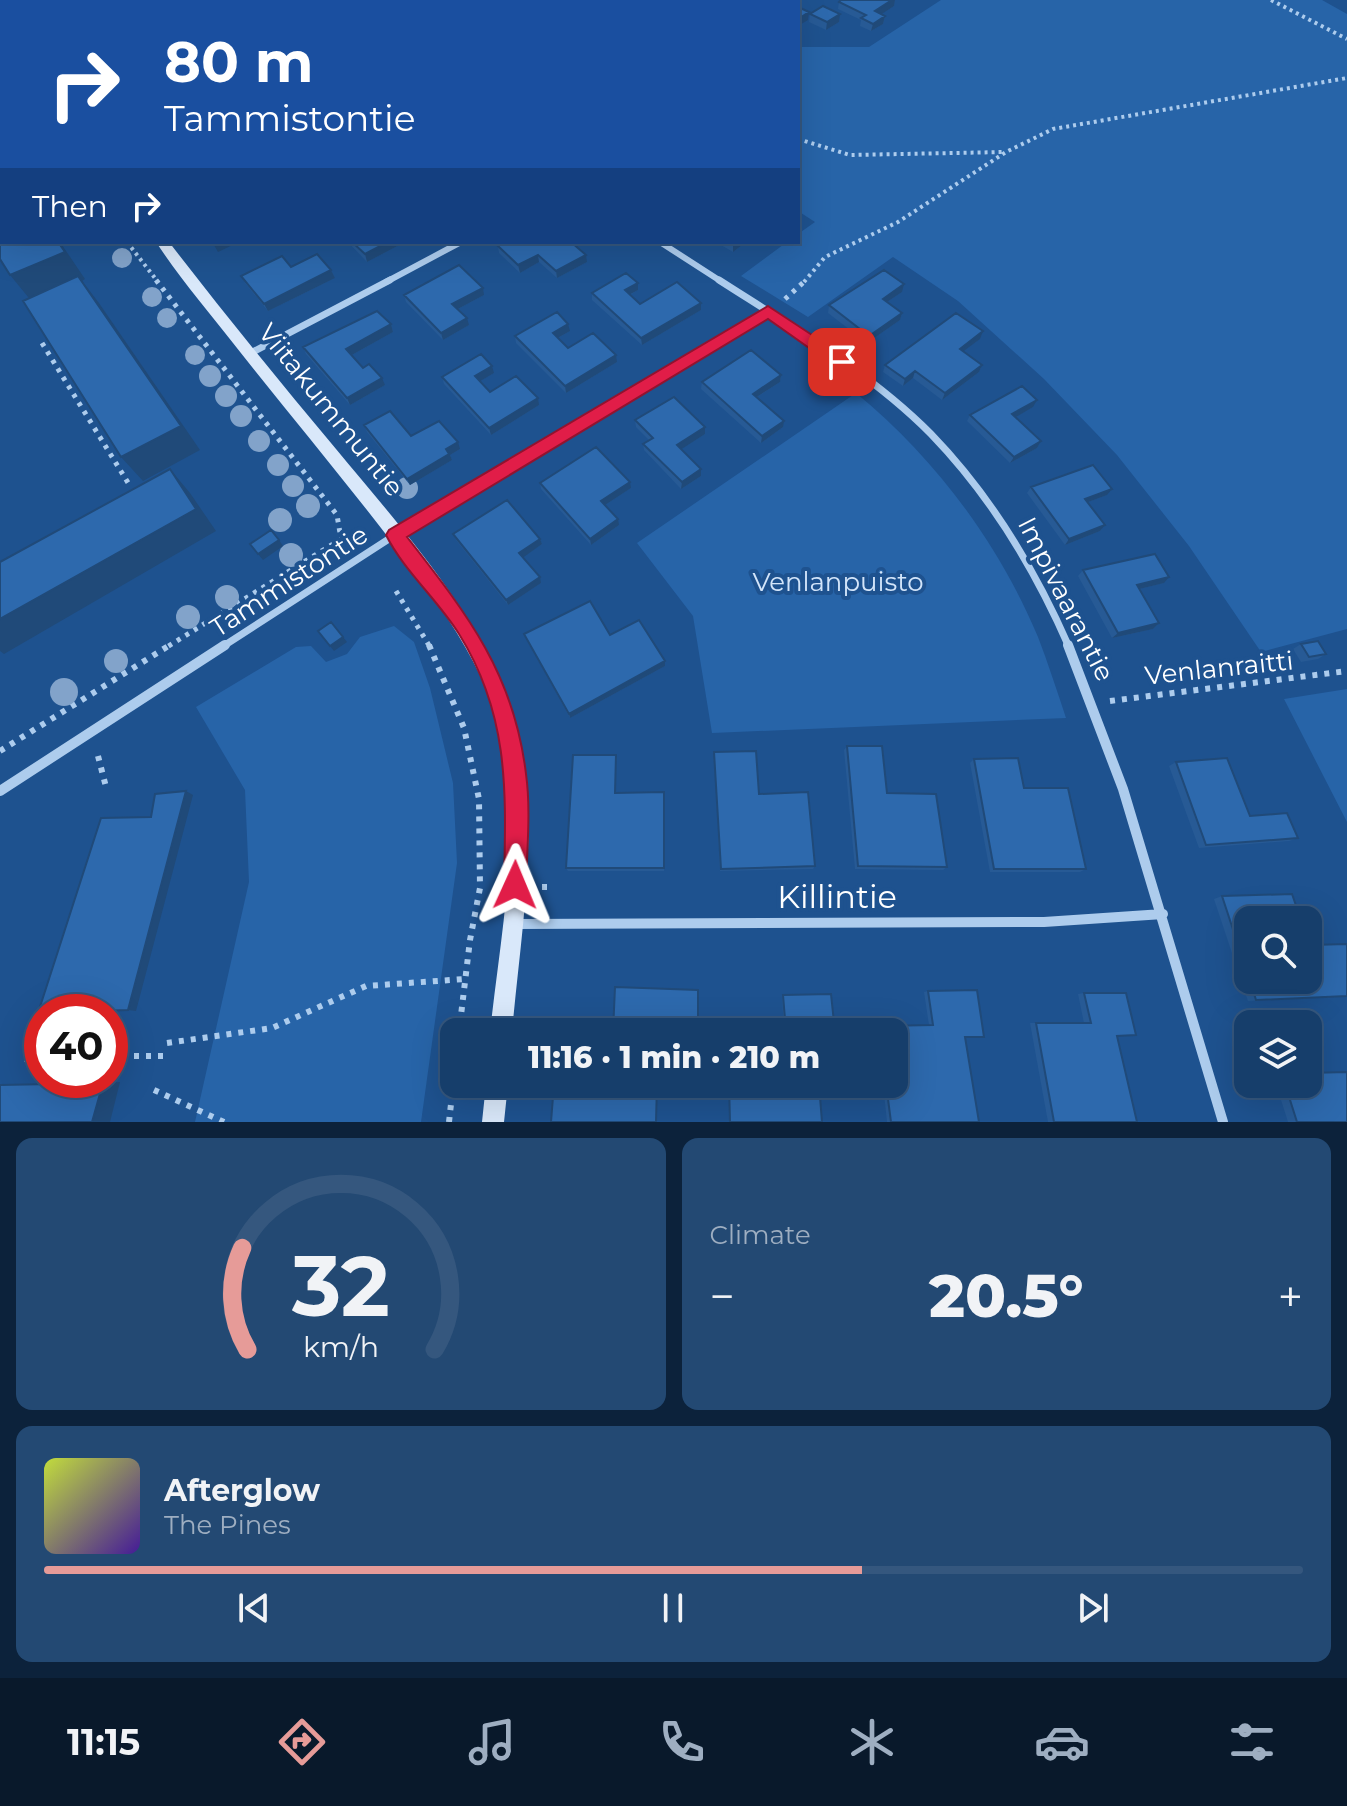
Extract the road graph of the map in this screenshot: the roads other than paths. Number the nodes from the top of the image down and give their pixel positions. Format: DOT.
graph roads {
  1 [pos="164,244"];
  2 [pos="457,244"];
  3 [pos="663,244"];
  4 [pos="768,311"];
  5 [pos="249,354"];
  6 [pos="395,535"];
  7 [pos="0,791"];
  8 [pos="1163,914"];
  9 [pos="510,924"];
  10 [pos="502,1018"];
  11 [pos="496,1098"];
  12 [pos="493,1122"];
  13 [pos="1223,1122"];
  1 -- 5 [label="street, Viitakummuntie"];
  2 -- 5 [label="street"];
  3 -- 4 [label="street, Impivaarantie"];
  4 -- 6 [label="street, Tammistontie"];
  4 -- 8 [label="street, Impivaarantie"];
  5 -- 6 [label="street, Viitakummuntie"];
  6 -- 7 [label="street, Tammistontie"];
  6 -- 9 [label="street, Viitakummuntie"];
  8 -- 9 [label="street, Killintie"];
  8 -- 13 [label="street, Impivaarantie"];
  9 -- 10 [label="street, Viitakummuntie"];
  11 -- 12 [label="street"];
}
